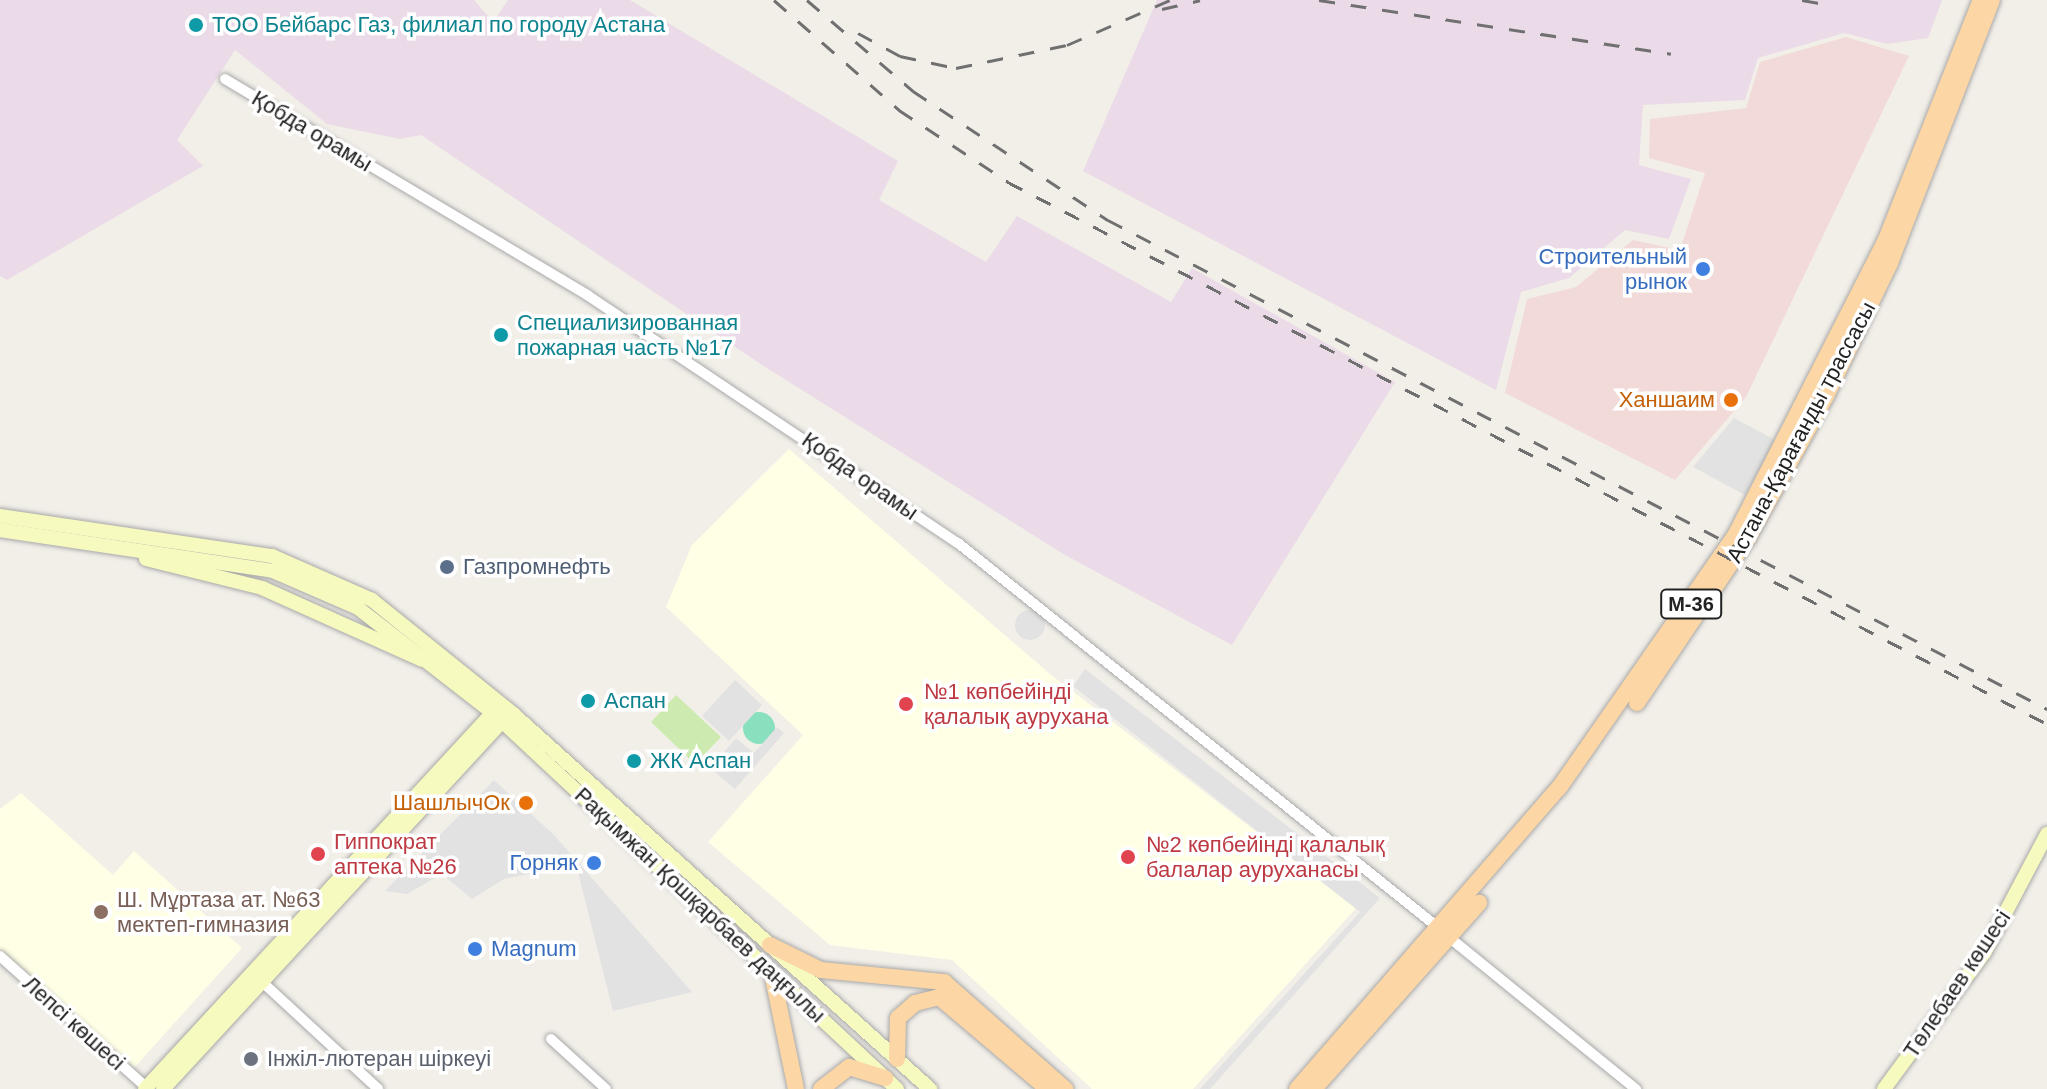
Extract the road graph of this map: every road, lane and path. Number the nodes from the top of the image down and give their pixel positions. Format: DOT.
graph roads {
  1 [pos="1981,0"];
  2 [pos="1992,0"];
  3 [pos="225,79"];
  4 [pos="0,516"];
  5 [pos="0,530"];
  6 [pos="123,550"];
  7 [pos="434,665"];
  8 [pos="502,712"];
  9 [pos="2047,834"];
  10 [pos="1446,934"];
  11 [pos="770,945"];
  12 [pos="0,956"];
  13 [pos="772,973"];
  14 [pos="257,978"];
  15 [pos="551,1039"];
  16 [pos="897,1059"];
  17 [pos="891,1083"];
  18 [pos="146,1088"];
  19 [pos="163,1089"];
  20 [pos="378,1089"];
  21 [pos="606,1089"];
  22 [pos="796,1089"];
  23 [pos="821,1089"];
  24 [pos="930,1089"];
  25 [pos="1048,1089"];
  26 [pos="1065,1089"];
  27 [pos="1297,1089"];
  28 [pos="1314,1089"];
  29 [pos="1636,1089"];
  30 [pos="1884,1089"];
  1 -- 10 [label="main road, Астана-Қарағанды трассасы / M-36"];
  2 -- 10 [label="main road, Астана-Қарағанды трассасы / M-36"];
  3 -- 10 [label="street, Қобда орамы"];
  4 -- 8 [label="main road, Рақымжан Қошқарбаев даңғылы"];
  5 -- 6 [label="main road, Рақымжан Қошқарбаев даңғылы"];
  6 -- 7 [label="main road"];
  6 -- 7 [label="main road, Рақымжан Қошқарбаев даңғылы"];
  7 -- 8 [label="main road, Рақымжан Қошқарбаев даңғылы"];
  8 -- 11 [label="main road"];
  8 -- 13 [label="main road, Рақымжан Қошқарбаев даңғылы"];
  8 -- 14 [label="main road"];
  9 -- 30 [label="main road, Төлебаев көшесі"];
  10 -- 27 [label="main road, M-36"];
  10 -- 28 [label="main road, M-36"];
  10 -- 29 [label="street, Қобда орамы"];
  11 -- 16 [label="main road"];
  11 -- 26 [label="main road"];
  12 -- 18 [label="street, Лепсі көшесі"];
  13 -- 17 [label="main road, Рақымжан Қошқарбаев даңғылы"];
  13 -- 22 [label="main road"];
  14 -- 18 [label="main road"];
  14 -- 19 [label="main road"];
  14 -- 20 [label="street"];
  15 -- 21 [label="street"];
  16 -- 24 [label="main road"];
  16 -- 25 [label="main road"];
  17 -- 23 [label="main road"];
}
